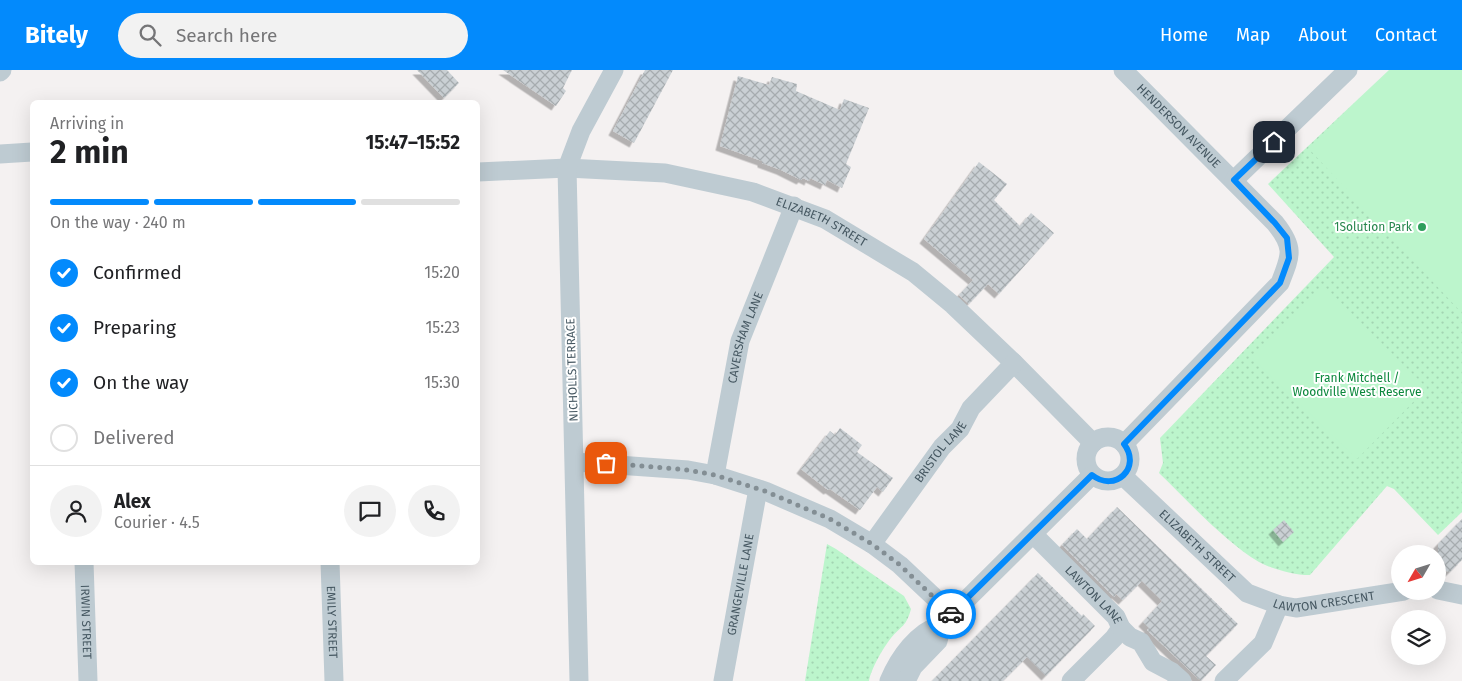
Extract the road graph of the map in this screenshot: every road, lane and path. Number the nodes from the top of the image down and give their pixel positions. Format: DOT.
graph roads {
  1 [pos="614,70"];
  2 [pos="1123,70"];
  3 [pos="1348,70"];
  4 [pos="30,152"];
  5 [pos="0,154"];
  6 [pos="567,168"];
  7 [pos="480,172"];
  8 [pos="1234,180"];
  9 [pos="794,206"];
  10 [pos="1014,363"];
  11 [pos="1093,443"];
  12 [pos="1124,444"];
  13 [pos="575,462"];
  14 [pos="715,475"];
  15 [pos="1092,475"];
  16 [pos="1123,476"];
  17 [pos="758,489"];
  18 [pos="1033,534"];
  19 [pos="872,544"];
  20 [pos="84,565"];
  21 [pos="330,565"];
  22 [pos="1446,592"];
  23 [pos="1391,593"];
  24 [pos="1462,595"];
  25 [pos="1279,605"];
  26 [pos="947,619"];
  27 [pos="1122,628"];
  28 [pos="88,681"];
  29 [pos="334,681"];
  30 [pos="579,681"];
  31 [pos="723,681"];
  32 [pos="889,681"];
  33 [pos="906,681"];
  34 [pos="1071,681"];
  35 [pos="1182,681"];
  36 [pos="1224,681"];
  1 -- 6 [label="street, NICHOLLS TERRACE"];
  2 -- 8 [label="street, HENDERSON AVENUE"];
  3 -- 8 [label="street"];
  4 -- 5 [label="street"];
  6 -- 7 [label="street, ELIZABETH STREET"];
  6 -- 9 [label="street, ELIZABETH STREET"];
  6 -- 13 [label="street, NICHOLLS TERRACE"];
  8 -- 12 [label="street, HENDERSON AVENUE"];
  9 -- 10 [label="street, ELIZABETH STREET"];
  9 -- 14 [label="street, CAVERSHAM LANE"];
  10 -- 11 [label="street, ELIZABETH STREET"];
  10 -- 19 [label="street, BRISTOL LANE"];
  11 -- 12 [label="street"];
  11 -- 15 [label="street"];
  12 -- 16 [label="street"];
  13 -- 14 [label="street"];
  13 -- 30 [label="street, NICHOLLS TERRACE"];
  14 -- 17 [label="street"];
  15 -- 16 [label="street"];
  15 -- 18 [label="street"];
  16 -- 25 [label="street, ELIZABETH STREET"];
  17 -- 19 [label="street"];
  17 -- 31 [label="street, GRANGEVILLE LANE"];
  18 -- 26 [label="street"];
  18 -- 27 [label="street, LAWTON LANE"];
  19 -- 26 [label="street"];
  20 -- 28 [label="street, IRWIN STREET"];
  21 -- 29 [label="street, EMILY STREET"];
  22 -- 24 [label="street"];
  23 -- 25 [label="street, LAWTON CRESCENT"];
  25 -- 36 [label="street, LAWTON CRESCENT"];
  26 -- 32 [label="street"];
  26 -- 33 [label="street"];
  27 -- 34 [label="street, LAWTON LANE"];
  27 -- 35 [label="street"];
}
